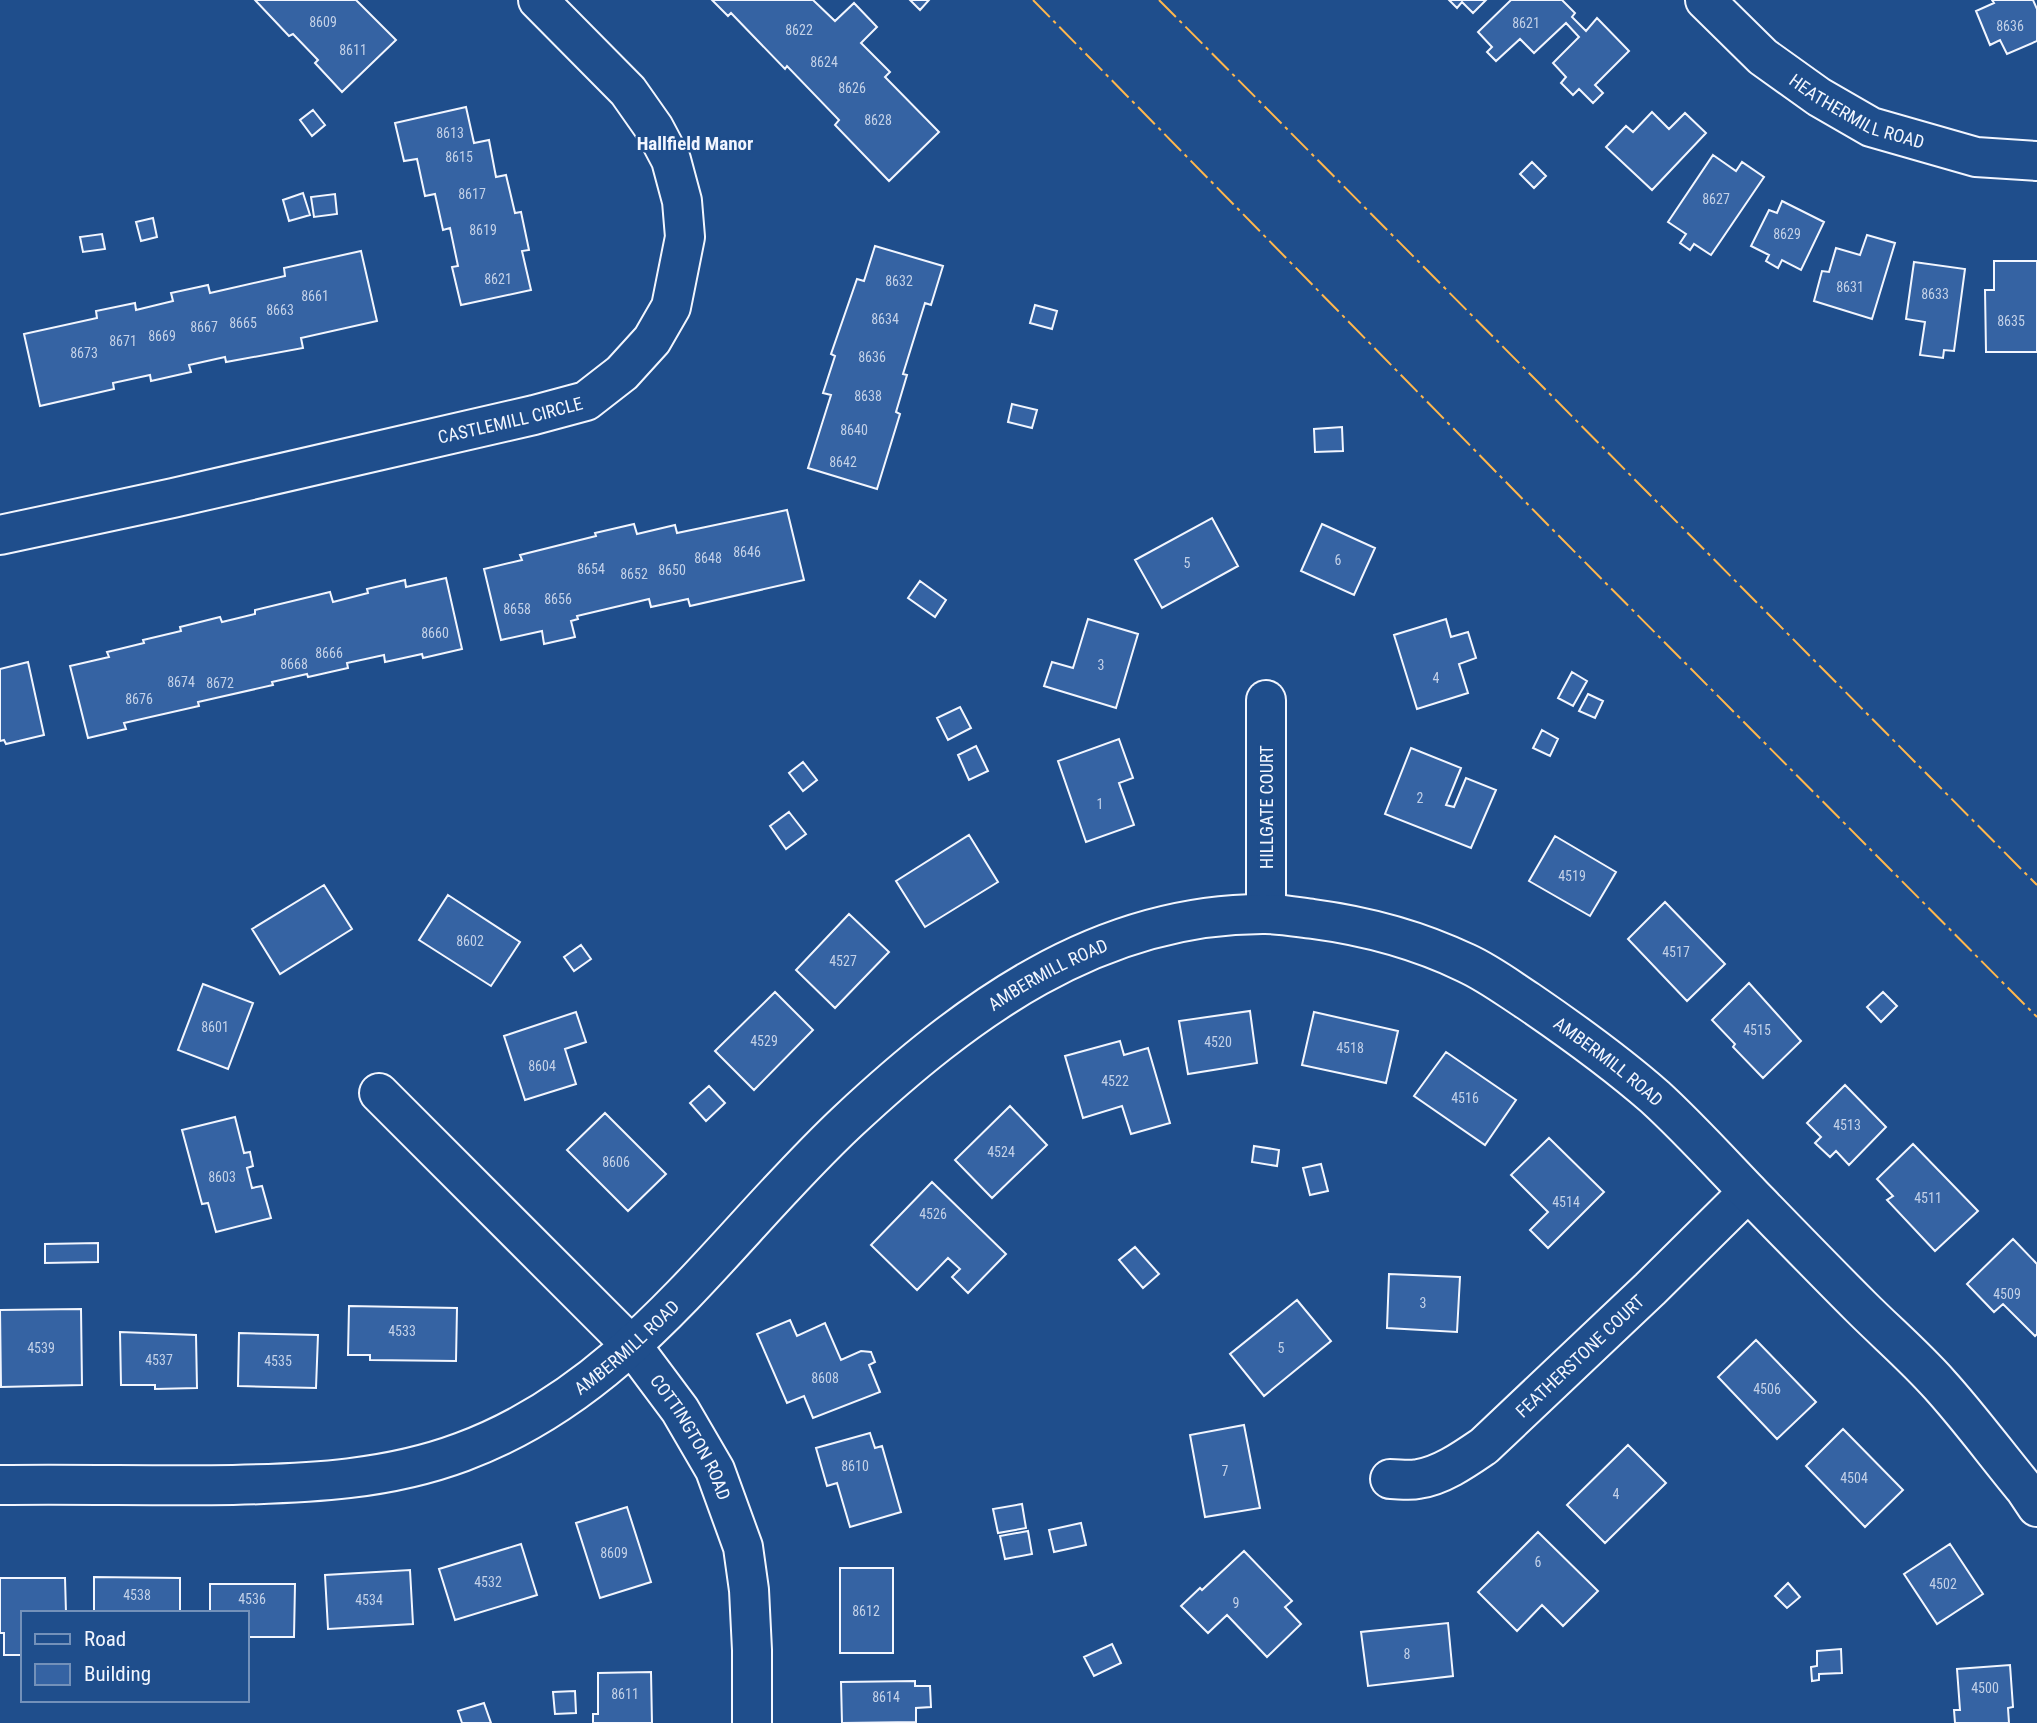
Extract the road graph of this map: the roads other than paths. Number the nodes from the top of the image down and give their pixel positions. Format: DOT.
graph roads {
  1 [pos="538,0"];
  2 [pos="1705,0"];
  3 [pos="2037,161"];
  4 [pos="0,535"];
  5 [pos="1266,700"];
  6 [pos="1266,914"];
  7 [pos="379,1093"];
  8 [pos="1748,1192"];
  9 [pos="633,1347"];
  10 [pos="1390,1479"];
  11 [pos="0,1485"];
  12 [pos="2037,1507"];
  13 [pos="752,1723"];
  1 -- 4 [label="street, CASTLEMILL CIRCLE"];
  2 -- 3 [label="street, HEATHERMILL ROAD"];
  5 -- 6 [label="street, HILLGATE COURT"];
  6 -- 8 [label="street, AMBERMILL ROAD"];
  6 -- 9 [label="street, AMBERMILL ROAD"];
  7 -- 9 [label="street, COTTINGTON ROAD"];
  8 -- 10 [label="street, FEATHERSTONE COURT"];
  8 -- 12 [label="street, AMBERMILL ROAD"];
  9 -- 11 [label="street, AMBERMILL ROAD"];
  9 -- 13 [label="street, COTTINGTON ROAD"];
}
